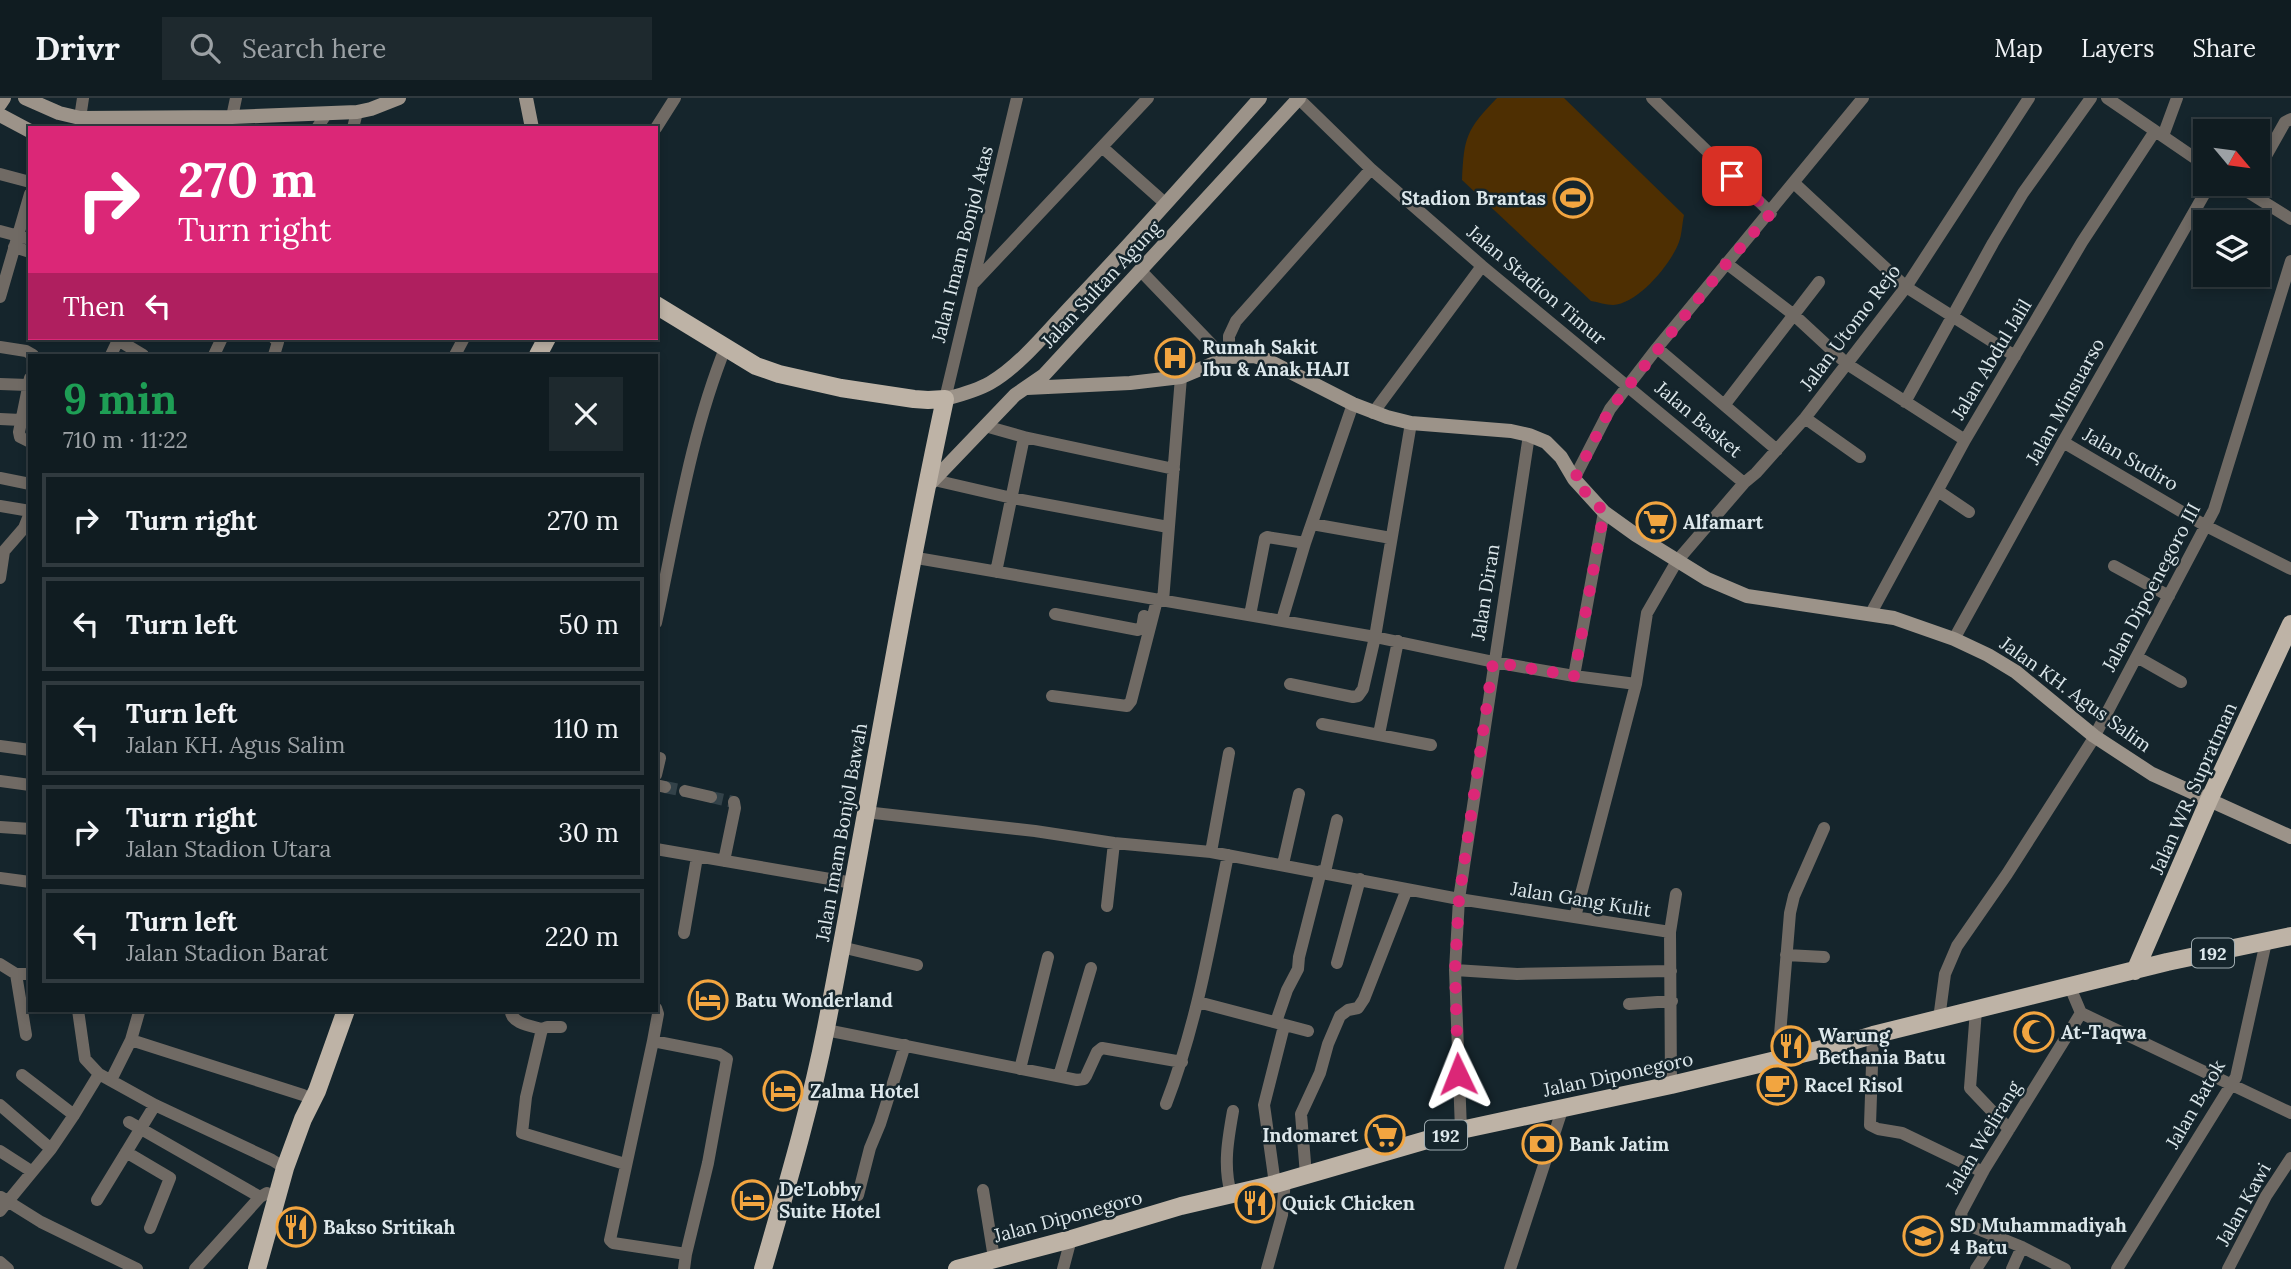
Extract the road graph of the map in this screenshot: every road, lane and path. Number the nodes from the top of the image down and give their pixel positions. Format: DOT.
graph roads {
  1 [pos="4,98"];
  2 [pos="25,98"];
  3 [pos="83,98"];
  4 [pos="236,98"];
  5 [pos="399,98"];
  6 [pos="526,98"];
  7 [pos="675,98"];
  8 [pos="1017,98"];
  9 [pos="1148,98"];
  10 [pos="1259,98"];
  11 [pos="1298,98"];
  12 [pos="1652,98"];
  13 [pos="1863,98"];
  14 [pos="2029,98"];
  15 [pos="2091,98"];
  16 [pos="2107,98"];
  17 [pos="2177,98"];
  18 [pos="0,104"];
  19 [pos="357,112"];
  20 [pos="327,113"];
  21 [pos="0,115"];
  22 [pos="2291,119"];
  23 [pos="240,120"];
  24 [pos="75,123"];
  25 [pos="318,126"];
  26 [pos="354,126"];
  27 [pos="531,126"];
  28 [pos="657,126"];
  29 [pos="28,130"];
  30 [pos="2159,133"];
  31 [pos="1102,147"];
  32 [pos="2270,149"];
  33 [pos="2193,157"];
  34 [pos="1371,169"];
  35 [pos="0,174"];
  36 [pos="28,181"];
  37 [pos="1794,183"];
  38 [pos="2203,196"];
  39 [pos="2258,196"];
  40 [pos="28,204"];
  41 [pos="1166,204"];
  42 [pos="1771,213"];
  43 [pos="2291,219"];
  44 [pos="0,231"];
  45 [pos="21,240"];
  46 [pos="2291,261"];
  47 [pos="1727,263"];
  48 [pos="1482,267"];
  49 [pos="1140,270"];
  50 [pos="1100,276"];
  51 [pos="1819,282"];
  52 [pos="971,285"];
  53 [pos="1906,287"];
  54 [pos="1,290"];
  55 [pos="1119,293"];
  56 [pos="658,306"];
  57 [pos="1794,315"];
  58 [pos="1954,315"];
  59 [pos="120,340"];
  60 [pos="726,346"];
  61 [pos="0,347"];
  62 [pos="1657,348"];
  63 [pos="31,354"];
  64 [pos="141,354"];
  65 [pos="2015,356"];
  66 [pos="1225,358"];
  67 [pos="1847,364"];
  68 [pos="1181,377"];
  69 [pos="28,382"];
  70 [pos="0,384"];
  71 [pos="1628,386"];
  72 [pos="28,387"];
  73 [pos="1027,388"];
  74 [pos="945,398"];
  75 [pos="1906,402"];
  76 [pos="1353,404"];
  77 [pos="1725,404"];
  78 [pos="1373,412"];
  79 [pos="1805,418"];
  80 [pos="0,419"];
  81 [pos="21,421"];
  82 [pos="1411,423"];
  83 [pos="985,426"];
  84 [pos="1529,435"];
  85 [pos="1024,437"];
  86 [pos="1965,440"];
  87 [pos="28,441"];
  88 [pos="936,441"];
  89 [pos="2063,442"];
  90 [pos="1777,450"];
  91 [pos="957,455"];
  92 [pos="1860,457"];
  93 [pos="1174,469"];
  94 [pos="0,478"];
  95 [pos="1574,480"];
  96 [pos="1744,483"];
  97 [pos="28,484"];
  98 [pos="929,484"];
  99 [pos="1938,491"];
  100 [pos="1012,498"];
  101 [pos="0,506"];
  102 [pos="1604,512"];
  103 [pos="1969,512"];
  104 [pos="28,515"];
  105 [pos="28,518"];
  106 [pos="1312,524"];
  107 [pos="2206,526"];
  108 [pos="1168,527"];
  109 [pos="1391,538"];
  110 [pos="1305,543"];
  111 [pos="2,551"];
  112 [pos="911,557"];
  113 [pos="1677,561"];
  114 [pos="2114,566"];
  115 [pos="2291,569"];
  116 [pos="996,572"];
  117 [pos="0,578"];
  118 [pos="2169,596"];
  119 [pos="1156,600"];
  120 [pos="1871,613"];
  121 [pos="658,614"];
  122 [pos="1055,614"];
  123 [pos="1250,615"];
  124 [pos="1282,620"];
  125 [pos="2291,624"];
  126 [pos="1375,637"];
  127 [pos="1954,639"];
  128 [pos="1398,641"];
  129 [pos="2137,657"];
  130 [pos="1493,662"];
  131 [pos="1574,676"];
  132 [pos="2181,682"];
  133 [pos="1290,684"];
  134 [pos="1636,684"];
  135 [pos="1052,696"];
  136 [pos="1322,724"];
  137 [pos="1379,734"];
  138 [pos="2094,736"];
  139 [pos="1431,745"];
  140 [pos="0,746"];
  141 [pos="28,750"];
  142 [pos="1229,753"];
  143 [pos="660,758"];
  144 [pos="658,766"];
  145 [pos="0,781"];
  146 [pos="28,785"];
  147 [pos="685,791"];
  148 [pos="1299,794"];
  149 [pos="711,797"];
  150 [pos="2209,800"];
  151 [pos="734,802"];
  152 [pos="865,812"];
  153 [pos="1337,820"];
  154 [pos="0,827"];
  155 [pos="1824,828"];
  156 [pos="28,829"];
  157 [pos="2291,837"];
  158 [pos="1114,843"];
  159 [pos="658,849"];
  160 [pos="1211,852"];
  161 [pos="1228,855"];
  162 [pos="697,857"];
  163 [pos="724,861"];
  164 [pos="1283,864"];
  165 [pos="1323,872"];
  166 [pos="0,878"];
  167 [pos="1360,879"];
  168 [pos="28,882"];
  169 [pos="853,883"];
  170 [pos="1407,889"];
  171 [pos="1676,894"];
  172 [pos="1459,899"];
  173 [pos="1107,906"];
  174 [pos="1576,917"];
  175 [pos="2154,929"];
  176 [pos="684,933"];
  177 [pos="1670,933"];
  178 [pos="2291,936"];
  179 [pos="2266,942"];
  180 [pos="841,947"];
  181 [pos="1786,955"];
  182 [pos="1048,957"];
  183 [pos="1824,957"];
  184 [pos="2167,962"];
  185 [pos="1337,963"];
  186 [pos="0,964"];
  187 [pos="917,965"];
  188 [pos="1090,968"];
  189 [pos="1455,970"];
  190 [pos="1671,971"];
  191 [pos="2135,971"];
  192 [pos="21,980"];
  193 [pos="2070,987"];
  194 [pos="1672,1001"];
  195 [pos="1198,1002"];
  196 [pos="1629,1004"];
  197 [pos="1976,1010"];
  198 [pos="78,1012"];
  199 [pos="139,1012"];
  200 [pos="332,1012"];
  201 [pos="345,1012"];
  202 [pos="511,1012"];
  203 [pos="657,1012"];
  204 [pos="2081,1013"];
  205 [pos="1939,1018"];
  206 [pos="1280,1026"];
  207 [pos="561,1027"];
  208 [pos="542,1029"];
  209 [pos="826,1030"];
  210 [pos="1308,1031"];
  211 [pos="26,1035"];
  212 [pos="1872,1035"];
  213 [pos="131,1040"];
  214 [pos="653,1041"];
  215 [pos="905,1045"];
  216 [pos="1778,1059"];
  217 [pos="1182,1062"];
  218 [pos="1020,1069"];
  219 [pos="99,1074"];
  220 [pos="22,1075"];
  221 [pos="1059,1076"];
  222 [pos="111,1080"];
  223 [pos="1671,1085"];
  224 [pos="2232,1085"];
  225 [pos="303,1096"];
  226 [pos="1166,1104"];
  227 [pos="0,1105"];
  228 [pos="155,1105"];
  229 [pos="1563,1107"];
  230 [pos="1233,1111"];
  231 [pos="2291,1113"];
  232 [pos="75,1115"];
  233 [pos="303,1119"];
  234 [pos="134,1125"];
  235 [pos="2009,1129"];
  236 [pos="1461,1130"];
  237 [pos="51,1149"];
  238 [pos="0,1151"];
  239 [pos="126,1152"];
  240 [pos="2291,1158"];
  241 [pos="625,1164"];
  242 [pos="285,1168"];
  243 [pos="32,1171"];
  244 [pos="1983,1172"];
  245 [pos="1306,1175"];
  246 [pos="1280,1182"];
  247 [pos="279,1186"];
  248 [pos="983,1190"];
  249 [pos="1231,1194"];
  250 [pos="858,1195"];
  251 [pos="260,1197"];
  252 [pos="97,1200"];
  253 [pos="2,1203"];
  254 [pos="150,1228"];
  255 [pos="1997,1237"];
  256 [pos="1071,1239"];
  257 [pos="2022,1247"];
  258 [pos="686,1254"];
  259 [pos="994,1258"];
  260 [pos="0,1262"];
  261 [pos="8,1269"];
  262 [pos="136,1269"];
  263 [pos="195,1269"];
  264 [pos="257,1269"];
  265 [pos="684,1269"];
  266 [pos="763,1269"];
  267 [pos="957,1269"];
  268 [pos="1063,1269"];
  269 [pos="1267,1269"];
  270 [pos="1510,1269"];
  271 [pos="1976,1269"];
  272 [pos="2012,1269"];
  273 [pos="2065,1269"];
  274 [pos="2117,1269"];
  275 [pos="2228,1269"];
  1 -- 18 [label="main road"];
  2 -- 24 [label="main road"];
  3 -- 24 [label="street"];
  4 -- 23 [label="street"];
  5 -- 19 [label="main road"];
  6 -- 27 [label="main road"];
  7 -- 28 [label="street"];
  8 -- 52 [label="street, Jalan Imam Bonjol Atas"];
  9 -- 31 [label="street"];
  10 -- 41 [label="main road, Jalan Sultan Agung"];
  11 -- 34 [label="street, Jalan Stadion Timur"];
  11 -- 49 [label="main road, Jalan Sultan Agung"];
  12 -- 42 [label="street"];
  13 -- 37 [label="street"];
  14 -- 53 [label="street, Jalan Utomo Rejo"];
  15 -- 58 [label="street"];
  16 -- 30 [label="street"];
  17 -- 30 [label="street, Jalan Abdul Jalil"];
  19 -- 20 [label="main road"];
  19 -- 26 [label="street"];
  20 -- 23 [label="main road"];
  20 -- 25 [label="street"];
  21 -- 29 [label="main road"];
  22 -- 32 [label="street"];
  23 -- 24 [label="main road"];
  30 -- 33 [label="street"];
  30 -- 65 [label="street, Jalan Abdul Jalil"];
  31 -- 41 [label="street"];
  31 -- 52 [label="street"];
  34 -- 48 [label="street, Jalan Stadion Timur"];
  34 -- 66 [label="street"];
  35 -- 36 [label="street"];
  37 -- 42 [label="street"];
  37 -- 53 [label="street"];
  38 -- 89 [label="street, Jalan Minsuarso"];
  39 -- 43 [label="street"];
  40 -- 45 [label="street"];
  41 -- 50 [label="main road, Jalan Sultan Agung"];
  42 -- 47 [label="street"];
  44 -- 45 [label="street"];
  45 -- 54 [label="street"];
  46 -- 107 [label="street, Jalan Dipoenegoro III"];
  47 -- 57 [label="street"];
  47 -- 62 [label="street"];
  48 -- 71 [label="street, Jalan Stadion Timur"];
  48 -- 78 [label="street"];
  49 -- 55 [label="main road, Jalan Sultan Agung"];
  49 -- 66 [label="street"];
  50 -- 55 [label="main road"];
  50 -- 74 [label="main road, Jalan Sultan Agung"];
  51 -- 57 [label="street"];
  52 -- 74 [label="street, Jalan Imam Bonjol Atas"];
  53 -- 58 [label="street"];
  53 -- 67 [label="street, Jalan Utomo Rejo"];
  55 -- 73 [label="main road, Jalan Sultan Agung"];
  56 -- 60 [label="main road"];
  57 -- 67 [label="street"];
  57 -- 77 [label="street"];
  58 -- 65 [label="street"];
  58 -- 75 [label="street"];
  59 -- 64 [label="street"];
  60 -- 74 [label="main road"];
  60 -- 121 [label="street"];
  61 -- 63 [label="street"];
  62 -- 71 [label="street"];
  62 -- 77 [label="street"];
  65 -- 86 [label="street, Jalan Abdul Jalil"];
  66 -- 68 [label="main road, Jalan KH. Agus Salim"];
  66 -- 76 [label="main road, Jalan KH. Agus Salim"];
  67 -- 75 [label="street"];
  67 -- 79 [label="street, Jalan Utomo Rejo"];
  68 -- 73 [label="main road, Jalan KH. Agus Salim"];
  68 -- 93 [label="street"];
  69 -- 70 [label="street"];
  71 -- 95 [label="street"];
  71 -- 96 [label="street, Jalan Basket"];
  72 -- 81 [label="street"];
  73 -- 83 [label="main road, Jalan Sultan Agung"];
  74 -- 88 [label="main road, Jalan Imam Bonjol Bawah"];
  75 -- 86 [label="street"];
  76 -- 78 [label="main road, Jalan KH. Agus Salim"];
  76 -- 106 [label="street"];
  77 -- 90 [label="street"];
  78 -- 82 [label="main road, Jalan KH. Agus Salim"];
  79 -- 90 [label="street, Jalan Utomo Rejo"];
  79 -- 92 [label="street"];
  80 -- 81 [label="street"];
  81 -- 87 [label="street"];
  82 -- 84 [label="main road, Jalan KH. Agus Salim"];
  82 -- 109 [label="street"];
  83 -- 85 [label="street"];
  83 -- 91 [label="main road, Jalan Sultan Agung"];
  84 -- 95 [label="main road, Jalan KH. Agus Salim"];
  84 -- 130 [label="street, Jalan Diran"];
  85 -- 93 [label="street"];
  85 -- 100 [label="street"];
  86 -- 99 [label="street, Jalan Abdul Jalil"];
  88 -- 91 [label="main road"];
  88 -- 98 [label="main road, Jalan Imam Bonjol Bawah"];
  89 -- 107 [label="street, Jalan Sudiro"];
  89 -- 127 [label="street, Jalan Minsuarso"];
  90 -- 96 [label="street, Jalan Utomo Rejo"];
  91 -- 98 [label="main road, Jalan Sultan Agung"];
  93 -- 108 [label="street"];
  94 -- 97 [label="street"];
  95 -- 102 [label="main road, Jalan KH. Agus Salim"];
  96 -- 113 [label="street, Jalan Utomo Rejo"];
  98 -- 100 [label="street"];
  98 -- 112 [label="main road, Jalan Imam Bonjol Bawah"];
  99 -- 103 [label="street"];
  99 -- 120 [label="street, Jalan Abdul Jalil"];
  100 -- 108 [label="street"];
  100 -- 116 [label="street"];
  101 -- 104 [label="street"];
  102 -- 113 [label="main road, Jalan KH. Agus Salim"];
  102 -- 131 [label="street"];
  105 -- 111 [label="street"];
  106 -- 109 [label="street"];
  106 -- 110 [label="street"];
  107 -- 115 [label="street, Jalan Sudiro"];
  107 -- 118 [label="street, Jalan Dipoenegoro III"];
  108 -- 119 [label="street"];
  109 -- 126 [label="street"];
  110 -- 123 [label="street"];
  110 -- 124 [label="street"];
  111 -- 117 [label="street"];
  112 -- 116 [label="street"];
  112 -- 152 [label="main road, Jalan Imam Bonjol Bawah"];
  113 -- 120 [label="main road, Jalan KH. Agus Salim"];
  113 -- 134 [label="street, Jalan Utomo Rejo"];
  114 -- 118 [label="street"];
  116 -- 119 [label="street"];
  118 -- 129 [label="street, Jalan Dipoenegoro III"];
  119 -- 122 [label="street"];
  119 -- 123 [label="street"];
  119 -- 135 [label="street"];
  120 -- 127 [label="main road, Jalan KH. Agus Salim"];
  123 -- 124 [label="street"];
  124 -- 126 [label="street"];
  125 -- 150 [label="main road, Jalan WR. Supratman"];
  126 -- 128 [label="street"];
  126 -- 133 [label="street"];
  127 -- 138 [label="main road, Jalan KH. Agus Salim"];
  128 -- 130 [label="street"];
  128 -- 137 [label="street"];
  129 -- 132 [label="street"];
  129 -- 138 [label="street, Jalan Dipoenegoro III"];
  130 -- 131 [label="street"];
  130 -- 172 [label="street, Jalan Diran"];
  131 -- 134 [label="street"];
  134 -- 174 [label="street, Jalan Utomo Rejo"];
  136 -- 137 [label="street"];
  137 -- 139 [label="street"];
  138 -- 150 [label="main road, Jalan KH. Agus Salim"];
  138 -- 205 [label="street, Jalan Dipoenegoro III"];
  140 -- 141 [label="street"];
  142 -- 160 [label="street"];
  143 -- 144 [label="street"];
  145 -- 146 [label="street"];
  147 -- 149 [label="street"];
  148 -- 164 [label="street"];
  150 -- 157 [label="main road, Jalan KH. Agus Salim"];
  150 -- 175 [label="main road, Jalan WR. Supratman"];
  151 -- 163 [label="street"];
  152 -- 158 [label="street, Jalan Gang Kulit"];
  152 -- 169 [label="main road, Jalan Imam Bonjol Bawah"];
  153 -- 165 [label="street"];
  154 -- 156 [label="street"];
  155 -- 181 [label="street"];
  158 -- 160 [label="street, Jalan Gang Kulit"];
  158 -- 173 [label="street"];
  159 -- 162 [label="street"];
  160 -- 161 [label="street, Jalan Gang Kulit"];
  161 -- 164 [label="street, Jalan Gang Kulit"];
  161 -- 195 [label="street"];
  162 -- 163 [label="street"];
  162 -- 176 [label="street"];
  163 -- 169 [label="street"];
  164 -- 165 [label="street, Jalan Gang Kulit"];
  165 -- 167 [label="street, Jalan Gang Kulit"];
  165 -- 206 [label="street"];
  166 -- 168 [label="street"];
  167 -- 170 [label="street, Jalan Gang Kulit"];
  167 -- 185 [label="street"];
  169 -- 180 [label="main road, Jalan Imam Bonjol Bawah"];
  170 -- 172 [label="street, Jalan Gang Kulit"];
  170 -- 245 [label="street"];
  171 -- 177 [label="street"];
  172 -- 174 [label="street, Jalan Gang Kulit"];
  172 -- 189 [label="street, Jalan Diran"];
  174 -- 177 [label="street, Jalan Gang Kulit"];
  175 -- 184 [label="main road"];
  175 -- 191 [label="main road, Jalan WR. Supratman"];
  177 -- 190 [label="street, Jalan Gang Kulit"];
  178 -- 179 [label="main road, Jalan Diponegoro / 192"];
  179 -- 184 [label="main road, Jalan Diponegoro / 192"];
  179 -- 224 [label="street, Jalan Batok"];
  180 -- 187 [label="street"];
  180 -- 209 [label="main road, Jalan Imam Bonjol Bawah"];
  181 -- 183 [label="street"];
  181 -- 216 [label="street"];
  182 -- 218 [label="street"];
  184 -- 191 [label="main road, Jalan Diponegoro / 192"];
  186 -- 192 [label="street"];
  188 -- 221 [label="street"];
  189 -- 190 [label="street"];
  189 -- 236 [label="street, Jalan Diran"];
  190 -- 194 [label="street, Jalan Gang Kulit"];
  191 -- 193 [label="main road, Jalan Diponegoro / 192"];
  192 -- 211 [label="street"];
  193 -- 197 [label="main road, Jalan Diponegoro / 192"];
  193 -- 204 [label="street"];
  194 -- 196 [label="street"];
  194 -- 223 [label="street, Jalan Gang Kulit"];
  195 -- 206 [label="street"];
  195 -- 217 [label="street"];
  197 -- 205 [label="main road, Jalan Diponegoro / 192"];
  197 -- 235 [label="street"];
  198 -- 219 [label="street"];
  199 -- 213 [label="street"];
  200 -- 225 [label="main road"];
  201 -- 233 [label="main road"];
  202 -- 208 [label="street"];
  203 -- 214 [label="street"];
  204 -- 224 [label="street"];
  204 -- 235 [label="street, Jalan Welirang"];
  205 -- 212 [label="main road, Jalan Diponegoro / 192"];
  206 -- 210 [label="street"];
  206 -- 246 [label="street"];
  207 -- 208 [label="street"];
  208 -- 241 [label="street"];
  209 -- 215 [label="street"];
  209 -- 266 [label="main road, Jalan Imam Bonjol Bawah"];
  212 -- 216 [label="main road, Jalan Diponegoro / 192"];
  212 -- 244 [label="street"];
  213 -- 222 [label="street"];
  213 -- 225 [label="street"];
  214 -- 241 [label="street"];
  214 -- 258 [label="street"];
  215 -- 218 [label="street"];
  215 -- 250 [label="street"];
  216 -- 223 [label="main road, Jalan Diponegoro / 192"];
  217 -- 221 [label="street"];
  217 -- 226 [label="street"];
  218 -- 221 [label="street"];
  219 -- 222 [label="street"];
  219 -- 232 [label="street"];
  220 -- 232 [label="street"];
  222 -- 228 [label="street"];
  223 -- 229 [label="main road, Jalan Diponegoro / 192"];
  224 -- 231 [label="street"];
  224 -- 274 [label="street, Jalan Batok"];
  225 -- 233 [label="main road"];
  227 -- 237 [label="street"];
  228 -- 234 [label="street"];
  228 -- 242 [label="street"];
  229 -- 236 [label="main road, Jalan Diponegoro / 192"];
  229 -- 270 [label="street"];
  230 -- 249 [label="street"];
  232 -- 237 [label="street"];
  233 -- 242 [label="main road"];
  234 -- 239 [label="street"];
  234 -- 251 [label="street"];
  235 -- 244 [label="street, Jalan Welirang"];
  236 -- 245 [label="main road, Jalan Diponegoro / 192"];
  237 -- 243 [label="street"];
  238 -- 243 [label="street"];
  239 -- 252 [label="street"];
  239 -- 254 [label="street"];
  240 -- 275 [label="street, Jalan Kawi"];
  241 -- 258 [label="street"];
  242 -- 247 [label="main road"];
  243 -- 253 [label="street"];
  244 -- 255 [label="street, Jalan Welirang"];
  245 -- 246 [label="main road, Jalan Diponegoro / 192"];
  246 -- 249 [label="main road, Jalan Diponegoro / 192"];
  246 -- 269 [label="street"];
  247 -- 251 [label="street"];
  247 -- 264 [label="main road"];
  248 -- 259 [label="street"];
  249 -- 256 [label="main road, Jalan Diponegoro / 192"];
  251 -- 263 [label="street"];
  253 -- 262 [label="street"];
  255 -- 257 [label="street, Jalan Welirang"];
  255 -- 271 [label="street"];
  256 -- 259 [label="main road, Jalan Diponegoro / 192"];
  256 -- 268 [label="street"];
  257 -- 272 [label="street"];
  257 -- 273 [label="street, Jalan Welirang"];
  258 -- 265 [label="street"];
  259 -- 267 [label="main road, Jalan Diponegoro / 192"];
  260 -- 261 [label="street"];
}
